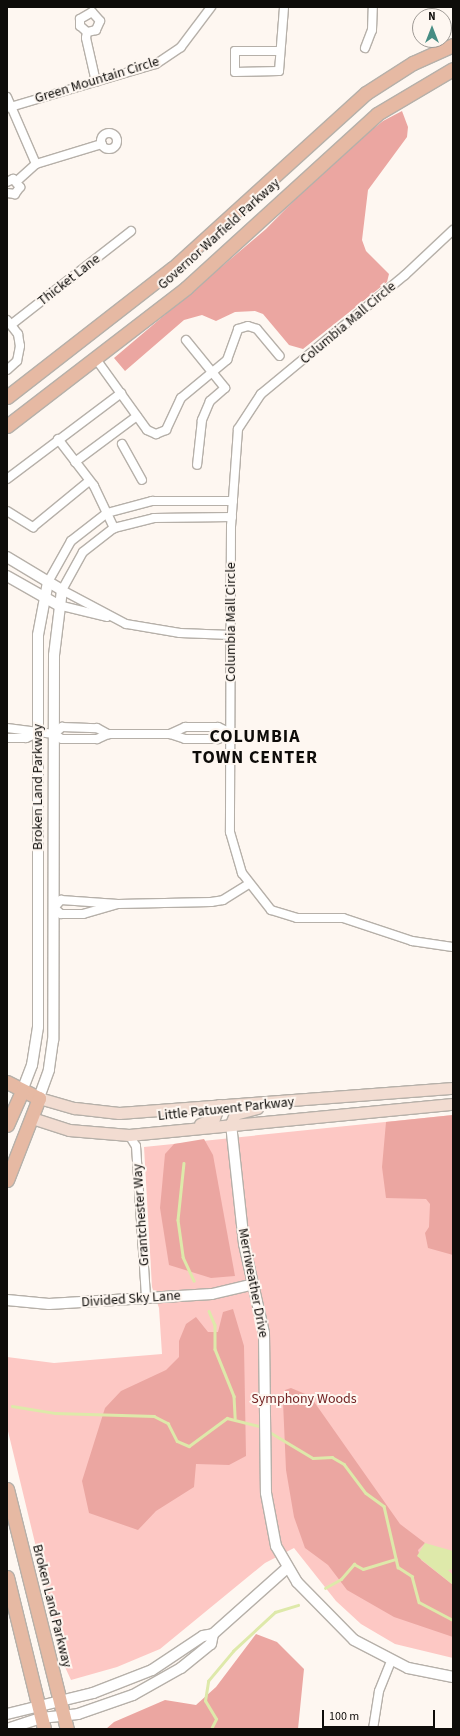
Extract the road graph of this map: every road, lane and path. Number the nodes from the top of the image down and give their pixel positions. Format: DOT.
graph roads {
  1 [pos="211,7"];
  2 [pos="284,7"];
  3 [pos="373,7"];
  4 [pos="87,32"];
  5 [pos="453,45"];
  6 [pos="365,48"];
  7 [pos="279,50"];
  8 [pos="453,69"];
  9 [pos="96,82"];
  10 [pos="7,97"];
  11 [pos="9,107"];
  12 [pos="102,144"];
  13 [pos="36,164"];
  14 [pos="17,181"];
  15 [pos="7,182"];
  16 [pos="7,193"];
  17 [pos="453,230"];
  18 [pos="131,231"];
  19 [pos="9,322"];
  20 [pos="186,340"];
  21 [pos="280,356"];
  22 [pos="96,360"];
  23 [pos="7,370"];
  24 [pos="214,373"];
  25 [pos="121,393"];
  26 [pos="7,397"];
  27 [pos="137,416"];
  28 [pos="7,426"];
  29 [pos="58,439"];
  30 [pos="122,444"];
  31 [pos="75,462"];
  32 [pos="197,465"];
  33 [pos="7,479"];
  34 [pos="89,480"];
  35 [pos="142,480"];
  36 [pos="233,501"];
  37 [pos="7,511"];
  38 [pos="107,513"];
  39 [pos="232,517"];
  40 [pos="114,528"];
  41 [pos="7,557"];
  42 [pos="7,576"];
  43 [pos="48,582"];
  44 [pos="62,590"];
  45 [pos="43,597"];
  46 [pos="58,605"];
  47 [pos="108,617"];
  48 [pos="231,635"];
  49 [pos="7,728"];
  50 [pos="38,733"];
  51 [pos="231,733"];
  52 [pos="54,734"];
  53 [pos="170,734"];
  54 [pos="7,738"];
  55 [pos="249,884"];
  56 [pos="118,904"];
  57 [pos="54,908"];
  58 [pos="453,947"];
  59 [pos="7,1082"];
  60 [pos="453,1088"];
  61 [pos="22,1091"];
  62 [pos="386,1094"];
  63 [pos="372,1096"];
  64 [pos="40,1098"];
  65 [pos="286,1101"];
  66 [pos="453,1104"];
  67 [pos="219,1105"];
  68 [pos="10,1108"];
  69 [pos="374,1111"];
  70 [pos="32,1118"];
  71 [pos="286,1118"];
  72 [pos="231,1124"];
  73 [pos="7,1125"];
  74 [pos="172,1131"];
  75 [pos="129,1135"];
  76 [pos="7,1180"];
  77 [pos="254,1284"];
  78 [pos="146,1297"];
  79 [pos="7,1300"];
  80 [pos="7,1489"];
  81 [pos="286,1569"];
  82 [pos="7,1577"];
  83 [pos="213,1634"];
  84 [pos="391,1661"];
  85 [pos="453,1677"];
  86 [pos="59,1701"];
  87 [pos="7,1714"];
  88 [pos="63,1716"];
  89 [pos="41,1718"];
  90 [pos="7,1729"];
  91 [pos="67,1729"];
  92 [pos="373,1729"];
  1 -- 9 [label="street, Green Mountain Circle"];
  2 -- 7 [label="street"];
  3 -- 6 [label="street"];
  4 -- 9 [label="street"];
  5 -- 26 [label="main road, Governor Warfield Parkway"];
  7 -- 7 [label="street"];
  8 -- 22 [label="main road, Governor Warfield Parkway"];
  9 -- 11 [label="street, Green Mountain Circle"];
  10 -- 11 [label="street"];
  11 -- 13 [label="street"];
  12 -- 13 [label="street"];
  13 -- 14 [label="street"];
  14 -- 15 [label="street"];
  14 -- 16 [label="street"];
  17 -- 36 [label="street, Columbia Mall Circle"];
  18 -- 19 [label="street, Thicket Lane"];
  19 -- 23 [label="street"];
  20 -- 24 [label="street"];
  21 -- 24 [label="street"];
  22 -- 25 [label="street"];
  22 -- 28 [label="main road, Governor Warfield Parkway"];
  24 -- 27 [label="street"];
  24 -- 32 [label="street"];
  25 -- 27 [label="street"];
  25 -- 29 [label="street"];
  27 -- 31 [label="street"];
  29 -- 31 [label="street"];
  29 -- 33 [label="street"];
  30 -- 35 [label="street"];
  31 -- 34 [label="street"];
  34 -- 37 [label="street"];
  34 -- 38 [label="street"];
  36 -- 38 [label="street, Broken Land Parkway"];
  36 -- 39 [label="street, Columbia Mall Circle"];
  38 -- 40 [label="street"];
  38 -- 43 [label="street, Broken Land Parkway"];
  39 -- 40 [label="street, Broken Land Parkway"];
  39 -- 48 [label="street, Columbia Mall Circle"];
  40 -- 44 [label="street, Broken Land Parkway"];
  41 -- 43 [label="street"];
  42 -- 45 [label="street"];
  43 -- 44 [label="street"];
  43 -- 45 [label="street, Broken Land Parkway"];
  44 -- 46 [label="street, Broken Land Parkway"];
  44 -- 47 [label="street"];
  45 -- 46 [label="street"];
  45 -- 50 [label="street, Broken Land Parkway"];
  46 -- 47 [label="street"];
  46 -- 52 [label="street, Broken Land Parkway"];
  47 -- 48 [label="street"];
  48 -- 51 [label="street, Columbia Mall Circle"];
  49 -- 50 [label="street"];
  50 -- 52 [label="street"];
  50 -- 54 [label="street"];
  50 -- 61 [label="street, Broken Land Parkway"];
  51 -- 53 [label="street"];
  51 -- 53 [label="street"];
  51 -- 55 [label="street, Columbia Mall Circle"];
  52 -- 53 [label="street"];
  52 -- 57 [label="street, Broken Land Parkway"];
  55 -- 56 [label="street"];
  55 -- 58 [label="street, Columbia Mall Circle"];
  56 -- 57 [label="street"];
  56 -- 57 [label="street"];
  57 -- 64 [label="street, Broken Land Parkway"];
  59 -- 61 [label="main road, Little Patuxent Parkway"];
  60 -- 62 [label="main road, Little Patuxent Parkway"];
  61 -- 64 [label="main road, Little Patuxent Parkway"];
  61 -- 68 [label="main road, Broken Land Parkway"];
  62 -- 63 [label="main road, Little Patuxent Parkway"];
  62 -- 69 [label="main road"];
  63 -- 65 [label="main road, Little Patuxent Parkway"];
  63 -- 71 [label="main road"];
  64 -- 67 [label="main road, Little Patuxent Parkway"];
  64 -- 70 [label="main road, Broken Land Parkway"];
  65 -- 67 [label="main road, Little Patuxent Parkway"];
  65 -- 72 [label="main road"];
  66 -- 69 [label="main road, Little Patuxent Parkway"];
  67 -- 74 [label="main road"];
  68 -- 70 [label="main road, Little Patuxent Parkway"];
  68 -- 73 [label="main road, Broken Land Parkway"];
  69 -- 71 [label="main road, Little Patuxent Parkway"];
  70 -- 75 [label="main road, Little Patuxent Parkway"];
  70 -- 76 [label="main road, Broken Land Parkway"];
  71 -- 72 [label="main road, Little Patuxent Parkway"];
  72 -- 74 [label="main road, Little Patuxent Parkway"];
  72 -- 77 [label="street, Merriweather Drive"];
  74 -- 75 [label="main road, Little Patuxent Parkway"];
  75 -- 78 [label="street, Grantchester Way"];
  77 -- 78 [label="street, Divided Sky Lane"];
  77 -- 81 [label="street, Merriweather Drive"];
  78 -- 79 [label="street, Divided Sky Lane"];
  80 -- 86 [label="main road, Broken Land Parkway"];
  81 -- 83 [label="street"];
  81 -- 84 [label="street, Merriweather Drive"];
  82 -- 89 [label="main road"];
  83 -- 86 [label="street"];
  83 -- 88 [label="street"];
  84 -- 85 [label="street, Merriweather Drive"];
  84 -- 92 [label="street"];
  86 -- 88 [label="main road, Broken Land Parkway"];
  86 -- 89 [label="street"];
  87 -- 89 [label="street"];
  88 -- 89 [label="street"];
  88 -- 91 [label="main road, Broken Land Parkway"];
  89 -- 90 [label="street"];
}
